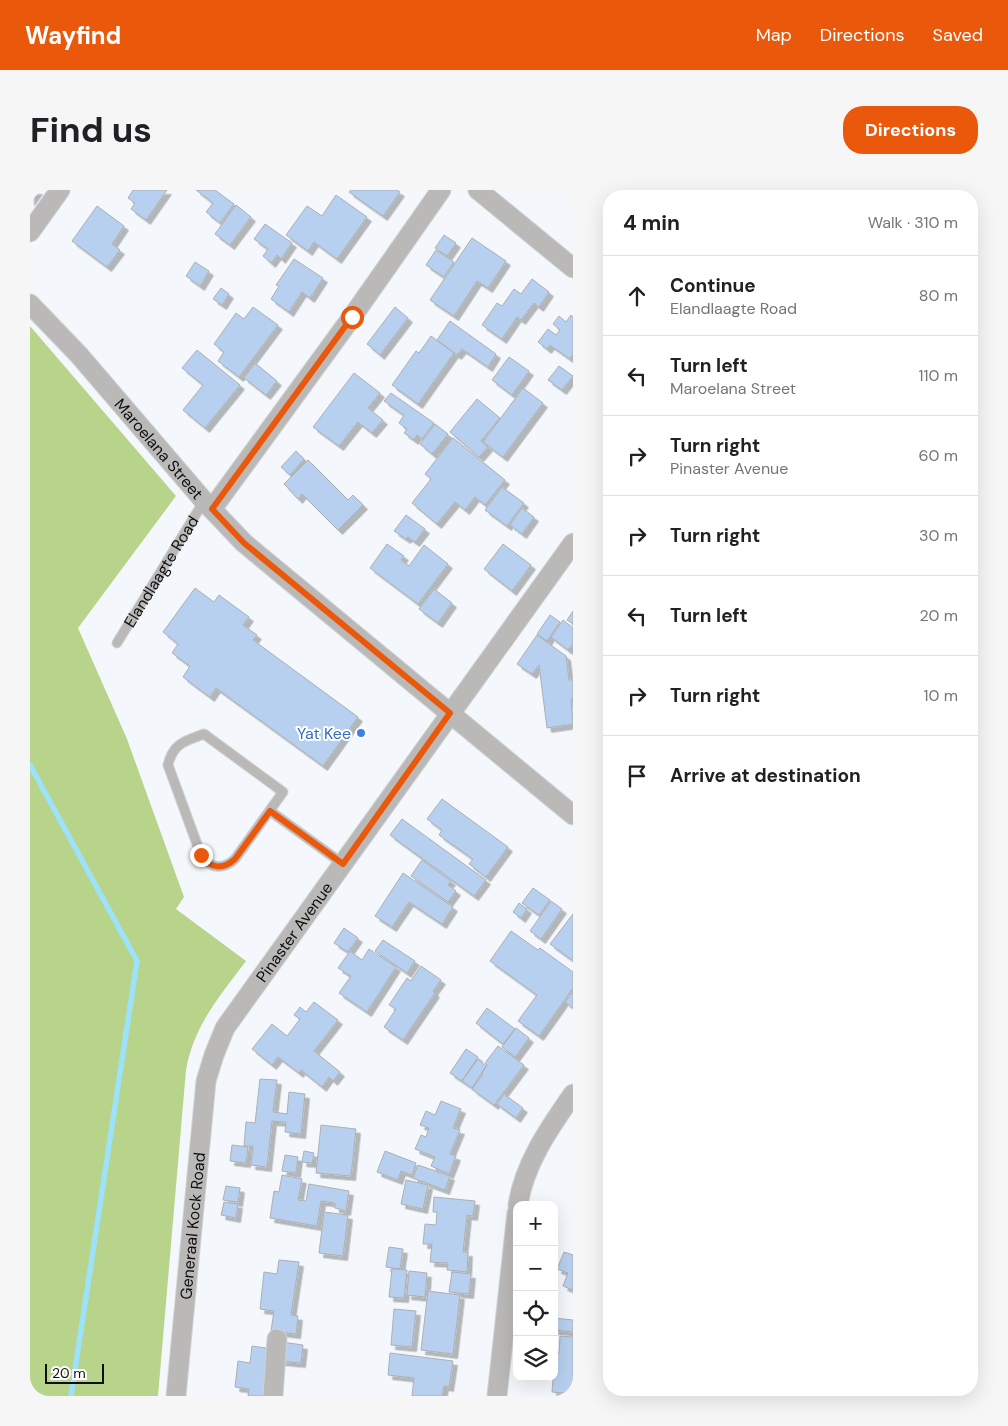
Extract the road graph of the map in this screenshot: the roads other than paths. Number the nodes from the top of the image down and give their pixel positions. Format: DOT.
graph roads {
  1 [pos="60,190"];
  2 [pos="441,190"];
  3 [pos="478,190"];
  4 [pos="30,232"];
  5 [pos="573,268"];
  6 [pos="30,304"];
  7 [pos="208,505"];
  8 [pos="573,543"];
  9 [pos="117,643"];
  10 [pos="450,713"];
  11 [pos="270,811"];
  12 [pos="573,815"];
  13 [pos="343,864"];
  14 [pos="214,1055"];
  15 [pos="573,1094"];
  16 [pos="519,1201"];
  17 [pos="513,1246"];
  18 [pos="277,1339"];
  19 [pos="176,1396"];
  20 [pos="273,1396"];
  21 [pos="497,1396"];
  1 -- 4 [label="street"];
  2 -- 7 [label="street, Elandlaagte Road"];
  3 -- 5 [label="street"];
  6 -- 7 [label="street, Maroelana Street"];
  7 -- 9 [label="lane, Elandlaagte Road"];
  7 -- 10 [label="street, Maroelana Street"];
  8 -- 10 [label="street, Pinaster Avenue"];
  10 -- 12 [label="street, Maroelana Street"];
  10 -- 13 [label="street, Pinaster Avenue"];
  11 -- 11 [label="lane"];
  11 -- 13 [label="lane"];
  13 -- 14 [label="street, Pinaster Avenue"];
  14 -- 19 [label="street, Generaal Kock Road"];
  15 -- 16 [label="street"];
  17 -- 21 [label="street"];
  18 -- 20 [label="street"];
}
